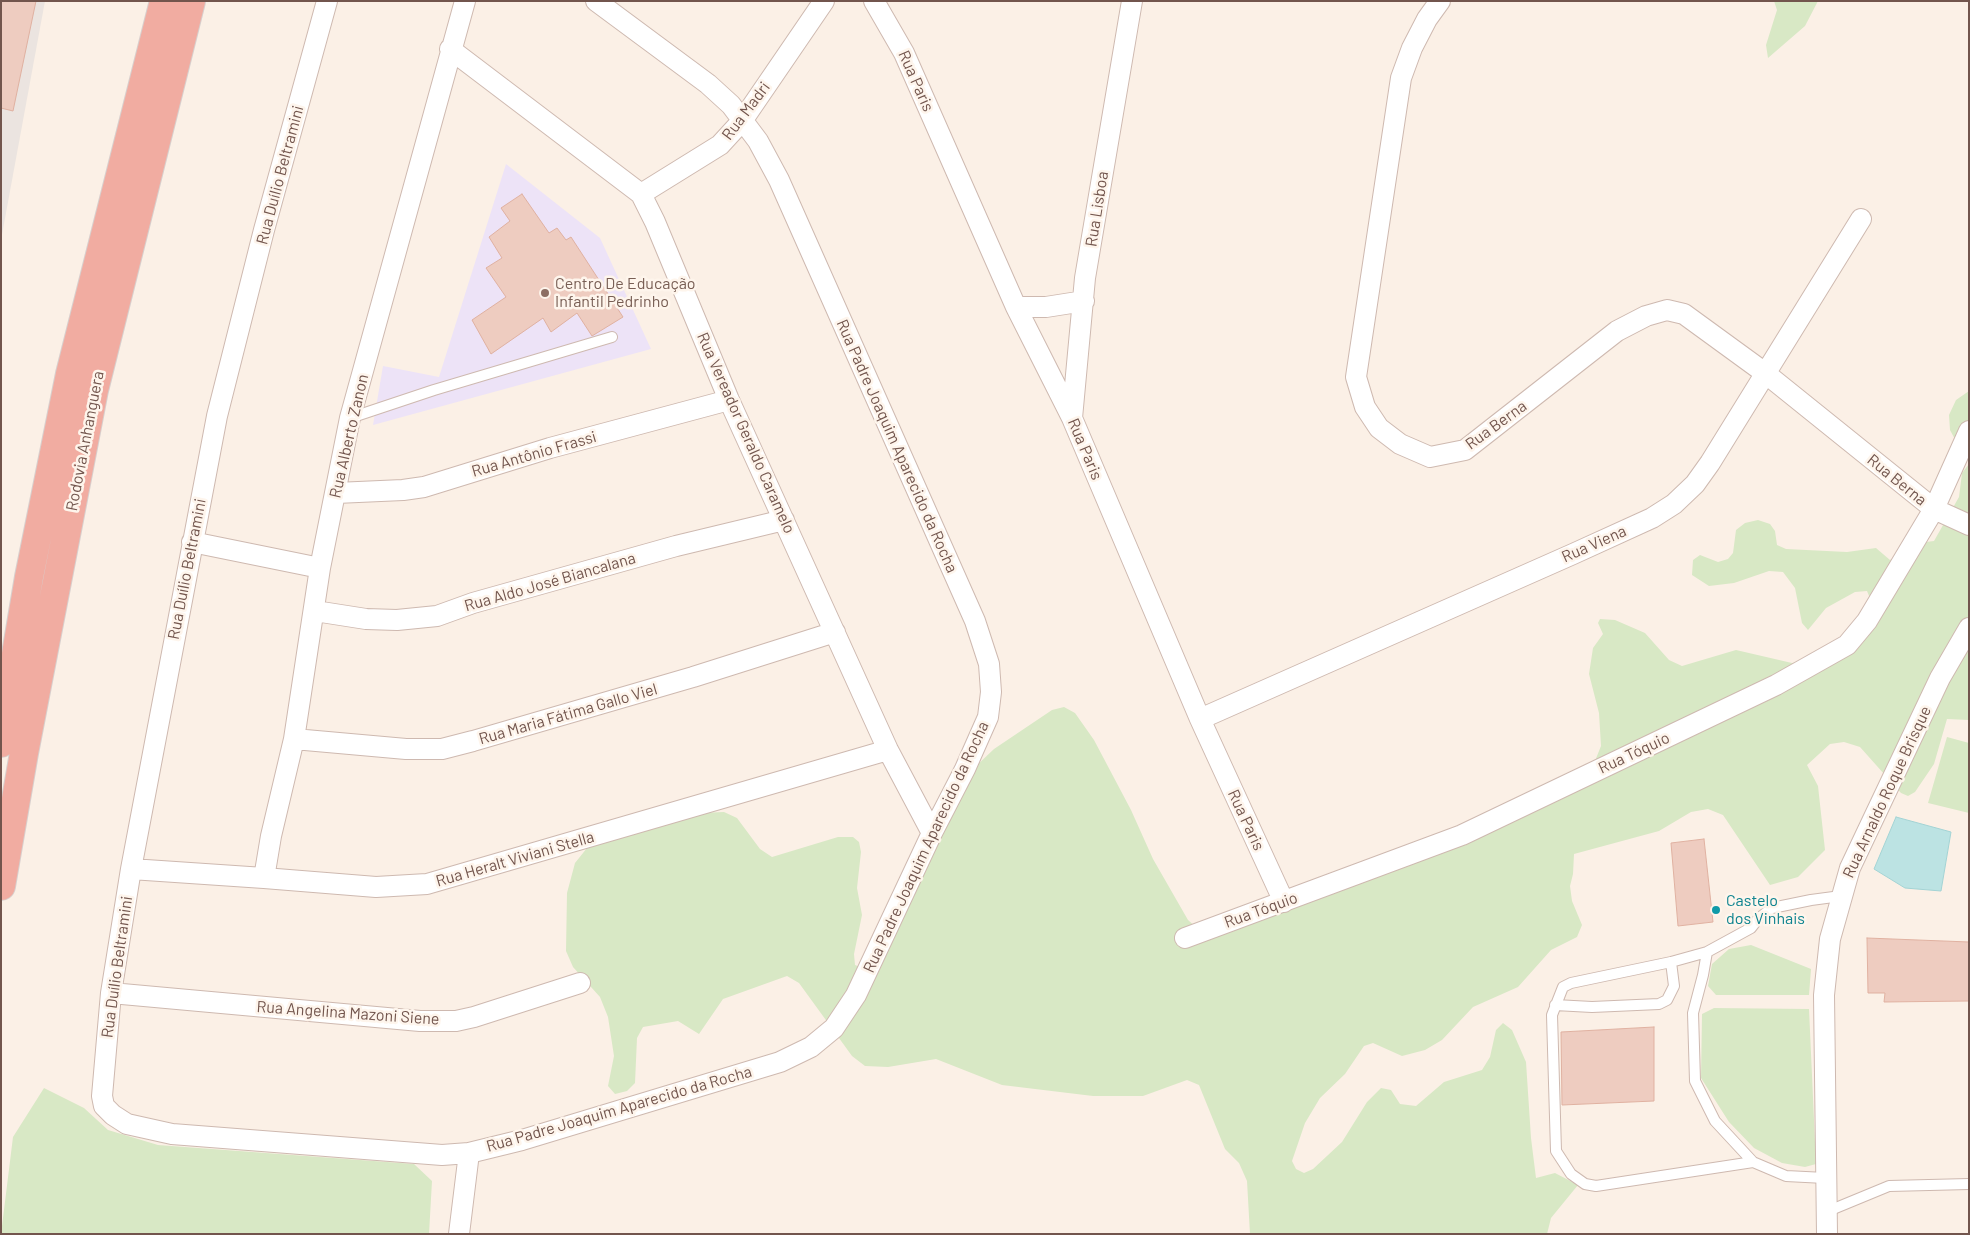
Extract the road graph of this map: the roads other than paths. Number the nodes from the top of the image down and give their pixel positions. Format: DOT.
graph roads {
  1 [pos="164,1"];
  2 [pos="191,1"];
  3 [pos="327,1"];
  4 [pos="465,1"];
  5 [pos="596,1"];
  6 [pos="824,1"];
  7 [pos="874,1"];
  8 [pos="1132,1"];
  9 [pos="1440,1"];
  10 [pos="450,50"];
  11 [pos="742,121"];
  12 [pos="641,194"];
  13 [pos="1861,219"];
  14 [pos="1084,301"];
  15 [pos="1016,307"];
  16 [pos="612,338"];
  17 [pos="1765,372"];
  18 [pos="729,400"];
  19 [pos="350,418"];
  20 [pos="1072,418"];
  21 [pos="1969,431"];
  22 [pos="336,493"];
  23 [pos="1934,509"];
  24 [pos="784,520"];
  25 [pos="1969,526"];
  26 [pos="192,542"];
  27 [pos="320,568"];
  28 [pos="315,611"];
  29 [pos="1969,628"];
  30 [pos="836,632"];
  31 [pos="1200,720"];
  32 [pos="294,739"];
  33 [pos="1,743"];
  34 [pos="888,750"];
  35 [pos="932,833"];
  36 [pos="131,870"];
  37 [pos="264,878"];
  38 [pos="1,886"];
  39 [pos="1841,896"];
  40 [pos="1284,902"];
  41 [pos="1186,938"];
  42 [pos="1707,952"];
  43 [pos="1672,962"];
  44 [pos="580,983"];
  45 [pos="112,993"];
  46 [pos="1555,1005"];
  47 [pos="137,1127"];
  48 [pos="469,1153"];
  49 [pos="1753,1162"];
  50 [pos="1825,1178"];
  51 [pos="1969,1184"];
  52 [pos="1826,1212"];
  53 [pos="459,1234"];
  54 [pos="1826,1234"];
  1 -- 33 [label="highway, Rodovia Anhanguera"];
  2 -- 38 [label="highway, Rodovia Anhanguera"];
  3 -- 26 [label="street, Rua Duílio Beltramini"];
  4 -- 10 [label="street, Rua Alberto Zanon"];
  5 -- 11 [label="street, Rua Padre Joaquim Aparecido da Rocha"];
  6 -- 11 [label="street, Rua Madri"];
  7 -- 15 [label="street, Rua Paris"];
  8 -- 14 [label="street, Rua Lisboa"];
  9 -- 17 [label="street, Rua Berna"];
  10 -- 12 [label="street, Rua Vereador Geraldo Caramelo"];
  10 -- 19 [label="street, Rua Alberto Zanon"];
  11 -- 12 [label="street, Rua Madri"];
  11 -- 35 [label="street, Rua Padre Joaquim Aparecido da Rocha"];
  12 -- 18 [label="street, Rua Vereador Geraldo Caramelo"];
  13 -- 17 [label="street, Rua Viena"];
  14 -- 15 [label="street"];
  14 -- 20 [label="street, Rua Lisboa"];
  15 -- 20 [label="street, Rua Paris"];
  16 -- 19 [label="lane"];
  17 -- 23 [label="street, Rua Berna"];
  17 -- 31 [label="street, Rua Viena"];
  18 -- 22 [label="street, Rua Antônio Frassi"];
  18 -- 24 [label="street, Rua Vereador Geraldo Caramelo"];
  19 -- 22 [label="street, Rua Alberto Zanon"];
  20 -- 31 [label="street, Rua Paris"];
  21 -- 23 [label="street, Rua Tóquio"];
  22 -- 27 [label="street, Rua Alberto Zanon"];
  23 -- 25 [label="street, Rua Berna"];
  23 -- 40 [label="street, Rua Tóquio"];
  24 -- 28 [label="street, Rua Aldo José Biancalana"];
  24 -- 30 [label="street, Rua Vereador Geraldo Caramelo"];
  26 -- 27 [label="street"];
  26 -- 36 [label="street, Rua Duílio Beltramini"];
  27 -- 28 [label="street, Rua Alberto Zanon"];
  28 -- 32 [label="street, Rua Alberto Zanon"];
  29 -- 39 [label="street, Rua Arnaldo Roque Brisque"];
  30 -- 32 [label="street, Rua Maria Fátima Gallo Viel"];
  30 -- 34 [label="street, Rua Vereador Geraldo Caramelo"];
  31 -- 40 [label="street, Rua Paris"];
  32 -- 37 [label="street, Rua Alberto Zanon"];
  34 -- 35 [label="street, Rua Vereador Geraldo Caramelo"];
  34 -- 37 [label="street, Rua Heralt Viviani Stella"];
  35 -- 48 [label="street, Rua Padre Joaquim Aparecido da Rocha"];
  36 -- 37 [label="street, Rua Heralt Viviani Stella"];
  36 -- 45 [label="street, Rua Duílio Beltramini"];
  39 -- 42 [label="lane"];
  39 -- 50 [label="street, Rua Arnaldo Roque Brisque"];
  40 -- 41 [label="street, Rua Tóquio"];
  42 -- 43 [label="lane"];
  42 -- 49 [label="lane"];
  43 -- 46 [label="lane"];
  43 -- 46 [label="lane"];
  44 -- 45 [label="street, Rua Angelina Mazoni Siene"];
  45 -- 47 [label="street, Rua Duílio Beltramini"];
  46 -- 49 [label="lane"];
  47 -- 48 [label="street, Rua Padre Joaquim Aparecido da Rocha"];
  48 -- 53 [label="street"];
  49 -- 50 [label="lane"];
  50 -- 52 [label="street, Rua Arnaldo Roque Brisque"];
  51 -- 52 [label="lane"];
  52 -- 54 [label="street, Rua Arnaldo Roque Brisque"];
}
